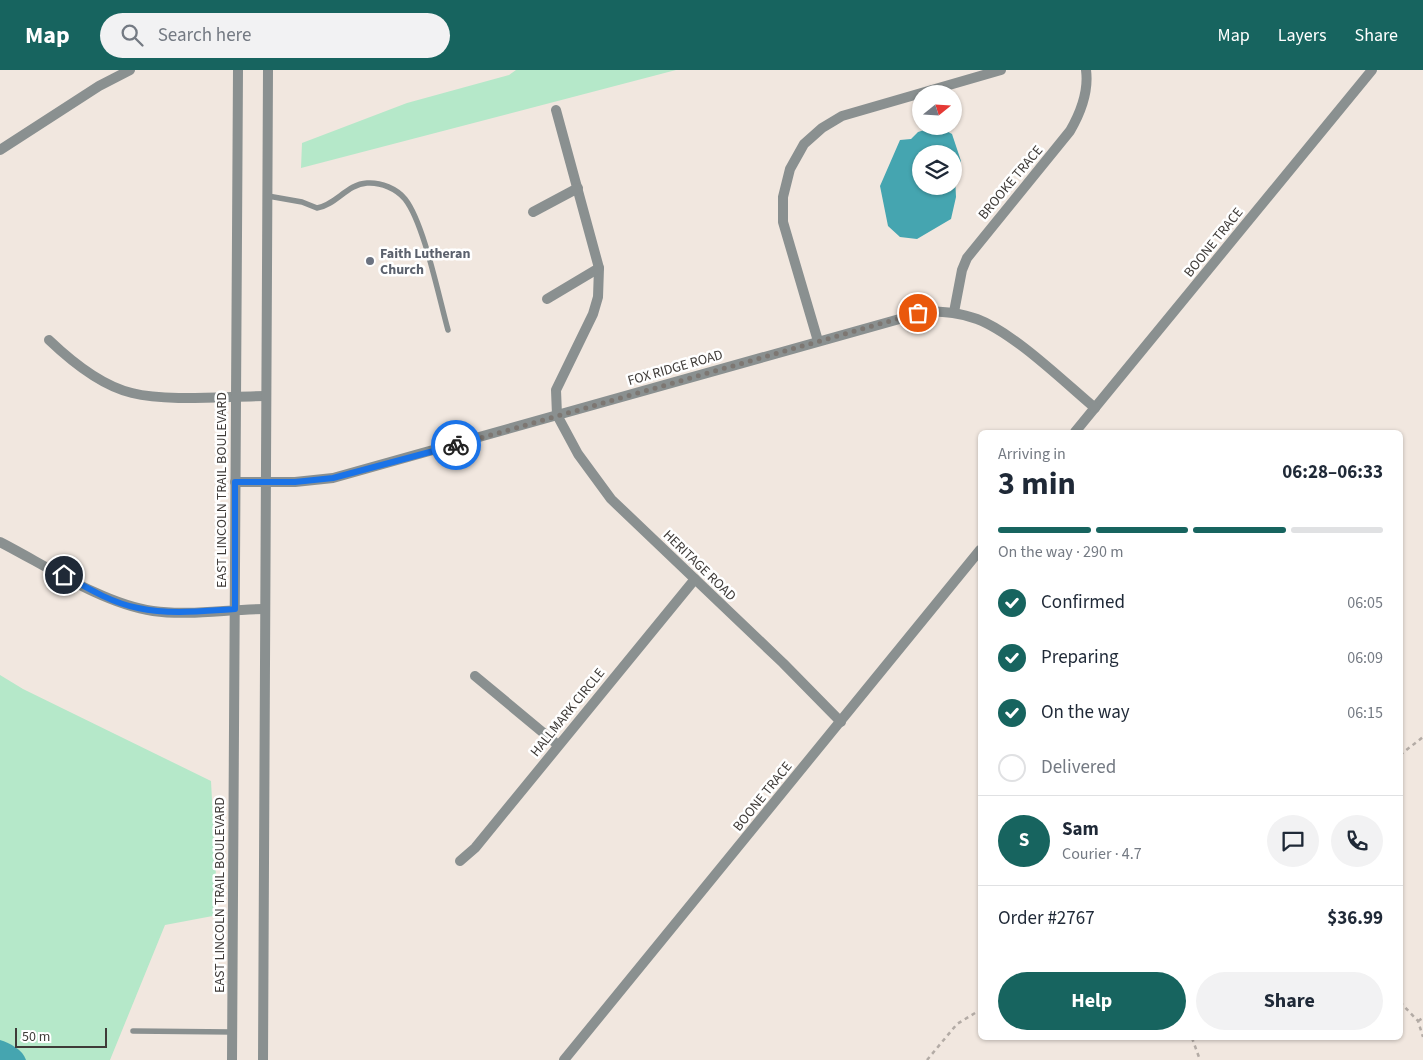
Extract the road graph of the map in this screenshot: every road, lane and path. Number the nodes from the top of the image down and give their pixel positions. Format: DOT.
graph roads {
  1 [pos="130,70"];
  2 [pos="238,70"];
  3 [pos="268,70"];
  4 [pos="1001,70"];
  5 [pos="1086,70"];
  6 [pos="1372,70"];
  7 [pos="556,110"];
  8 [pos="0,150"];
  9 [pos="578,188"];
  10 [pos="268,196"];
  11 [pos="533,212"];
  12 [pos="599,268"];
  13 [pos="547,299"];
  14 [pos="954,312"];
  15 [pos="448,330"];
  16 [pos="49,340"];
  17 [pos="818,341"];
  18 [pos="234,396"];
  19 [pos="266,396"];
  20 [pos="1095,408"];
  21 [pos="556,415"];
  22 [pos="1077,430"];
  23 [pos="235,482"];
  24 [pos="266,482"];
  25 [pos="0,542"];
  26 [pos="978,552"];
  27 [pos="695,579"];
  28 [pos="235,609"];
  29 [pos="265,609"];
  30 [pos="474,676"];
  31 [pos="841,722"];
  32 [pos="1423,736"];
  33 [pos="558,744"];
  34 [pos="1403,753"];
  35 [pos="460,861"];
  36 [pos="1403,1005"];
  37 [pos="978,1011"];
  38 [pos="1423,1018"];
  39 [pos="1418,1021"];
  40 [pos="133,1031"];
  41 [pos="232,1032"];
  42 [pos="1423,1037"];
  43 [pos="1193,1040"];
  44 [pos="232,1060"];
  45 [pos="263,1060"];
  46 [pos="564,1060"];
  47 [pos="927,1060"];
  48 [pos="1200,1060"];
  1 -- 8 [label="street"];
  2 -- 18 [label="street, EAST LINCOLN TRAIL BOULEVARD"];
  3 -- 10 [label="street"];
  4 -- 17 [label="street"];
  5 -- 14 [label="street, BROOKE TRACE"];
  6 -- 20 [label="street, BOONE TRACE"];
  7 -- 9 [label="street"];
  9 -- 11 [label="street"];
  9 -- 12 [label="street"];
  10 -- 15 [label="lane"];
  10 -- 19 [label="street"];
  12 -- 13 [label="street"];
  12 -- 21 [label="street"];
  14 -- 17 [label="street, FOX RIDGE ROAD"];
  14 -- 20 [label="street, FOX RIDGE ROAD"];
  16 -- 18 [label="street"];
  17 -- 21 [label="street, FOX RIDGE ROAD"];
  18 -- 19 [label="street"];
  18 -- 23 [label="street, EAST LINCOLN TRAIL BOULEVARD"];
  19 -- 24 [label="street"];
  20 -- 22 [label="street, BOONE TRACE"];
  21 -- 24 [label="street, FOX RIDGE ROAD"];
  21 -- 27 [label="street, HERITAGE ROAD"];
  23 -- 24 [label="street, FOX RIDGE ROAD"];
  23 -- 28 [label="street, EAST LINCOLN TRAIL BOULEVARD"];
  24 -- 29 [label="street"];
  25 -- 28 [label="street"];
  26 -- 31 [label="street, BOONE TRACE"];
  27 -- 31 [label="street, HERITAGE ROAD"];
  27 -- 33 [label="street, HALLMARK CIRCLE"];
  28 -- 29 [label="street"];
  28 -- 41 [label="street, EAST LINCOLN TRAIL BOULEVARD"];
  29 -- 45 [label="street"];
  30 -- 33 [label="street"];
  31 -- 46 [label="street, BOONE TRACE"];
  32 -- 34 [label="path"];
  33 -- 35 [label="street, HALLMARK CIRCLE"];
  36 -- 39 [label="path"];
  37 -- 47 [label="path"];
  38 -- 39 [label="path"];
  39 -- 42 [label="path"];
  40 -- 41 [label="lane"];
  41 -- 44 [label="street, EAST LINCOLN TRAIL BOULEVARD"];
  43 -- 48 [label="path"];
}
